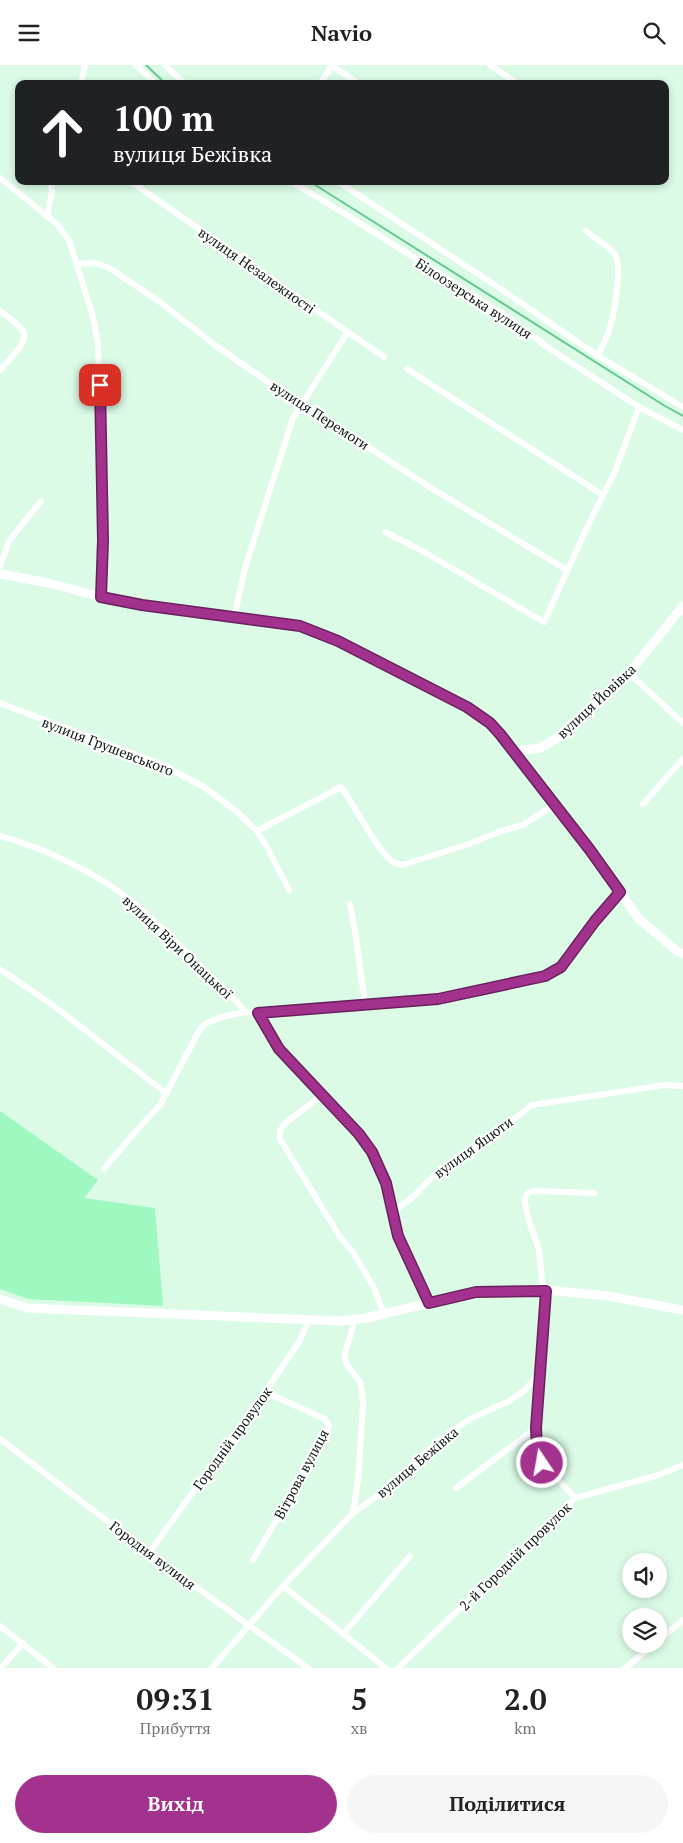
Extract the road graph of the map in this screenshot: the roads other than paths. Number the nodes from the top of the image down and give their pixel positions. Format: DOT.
graph roads {
  1 [pos="85,65"];
  2 [pos="136,65"];
  3 [pos="165,65"];
  4 [pos="331,65"];
  5 [pos="490,65"];
  6 [pos="82,80"];
  7 [pos="152,80"];
  8 [pos="182,80"];
  9 [pos="322,80"];
  10 [pos="353,80"];
  11 [pos="512,80"];
  12 [pos="0,178"];
  13 [pos="51,185"];
  14 [pos="136,185"];
  15 [pos="297,185"];
  16 [pos="343,185"];
  17 [pos="47,217"];
  18 [pos="586,231"];
  19 [pos="76,265"];
  20 [pos="0,311"];
  21 [pos="347,333"];
  22 [pos="598,355"];
  23 [pos="384,357"];
  24 [pos="407,369"];
  25 [pos="0,370"];
  26 [pos="301,403"];
  27 [pos="639,407"];
  28 [pos="683,407"];
  29 [pos="683,429"];
  30 [pos="603,495"];
  31 [pos="41,501"];
  32 [pos="385,532"];
  33 [pos="0,566"];
  34 [pos="566,570"];
  35 [pos="0,573"];
  36 [pos="101,597"];
  37 [pos="683,606"];
  38 [pos="234,618"];
  39 [pos="629,673"];
  40 [pos="0,703"];
  41 [pos="683,723"];
  42 [pos="515,751"];
  43 [pos="683,759"];
  44 [pos="555,804"];
  45 [pos="643,804"];
  46 [pos="257,831"];
  47 [pos="0,836"];
  48 [pos="288,890"];
  49 [pos="620,892"];
  50 [pos="350,904"];
  51 [pos="683,954"];
  52 [pos="0,969"];
  53 [pos="365,1004"];
  54 [pos="245,1012"];
  55 [pos="258,1013"];
  56 [pos="683,1085"];
  57 [pos="166,1094"];
  58 [pos="323,1095"];
  59 [pos="104,1169"];
  60 [pos="594,1193"];
  61 [pos="392,1213"];
  62 [pos="545,1291"];
  63 [pos="0,1299"];
  64 [pos="429,1303"];
  65 [pos="683,1310"];
  66 [pos="384,1314"];
  67 [pos="309,1320"];
  68 [pos="353,1321"];
  69 [pos="539,1374"];
  70 [pos="265,1392"];
  71 [pos="536,1428"];
  72 [pos="0,1439"];
  73 [pos="683,1465"];
  74 [pos="456,1488"];
  75 [pos="575,1498"];
  76 [pos="353,1513"];
  77 [pos="149,1553"];
  78 [pos="410,1555"];
  79 [pos="253,1560"];
  80 [pos="283,1586"];
  81 [pos="683,1620"];
  82 [pos="248,1624"];
  83 [pos="0,1626"];
  84 [pos="344,1633"];
  85 [pos="667,1633"];
  86 [pos="23,1643"];
  87 [pos="644,1653"];
  88 [pos="1,1668"];
  89 [pos="53,1668"];
  90 [pos="212,1668"];
  91 [pos="308,1668"];
  92 [pos="386,1668"];
  93 [pos="398,1668"];
  94 [pos="625,1668"];
  1 -- 6 [label="street"];
  2 -- 7 [label="street"];
  3 -- 8 [label="street"];
  4 -- 9 [label="street"];
  4 -- 10 [label="street"];
  5 -- 11 [label="street"];
  12 -- 17 [label="street"];
  13 -- 17 [label="street"];
  14 -- 21 [label="street, вулиця Незалежності"];
  15 -- 27 [label="street, Білоозерська вулиця"];
  16 -- 22 [label="street, Білоозерська вулиця"];
  17 -- 19 [label="street"];
  18 -- 22 [label="street"];
  19 -- 26 [label="street, вулиця Перемоги"];
  19 -- 36 [label="street"];
  20 -- 25 [label="street"];
  21 -- 23 [label="street, вулиця Незалежності"];
  21 -- 26 [label="street"];
  22 -- 28 [label="street, Білоозерська вулиця"];
  24 -- 30 [label="street"];
  26 -- 34 [label="street, вулиця Перемоги"];
  26 -- 38 [label="street"];
  27 -- 29 [label="street, Білоозерська вулиця"];
  27 -- 30 [label="street"];
  30 -- 34 [label="street"];
  31 -- 33 [label="street"];
  32 -- 34 [label="street"];
  35 -- 36 [label="street"];
  36 -- 38 [label="street"];
  37 -- 39 [label="street, вулиця Йовівка"];
  38 -- 42 [label="street"];
  39 -- 41 [label="street"];
  39 -- 42 [label="street, вулиця Йовівка"];
  40 -- 46 [label="street, вулиця Грушевського"];
  42 -- 44 [label="street"];
  43 -- 45 [label="street"];
  44 -- 46 [label="street"];
  44 -- 49 [label="street"];
  46 -- 48 [label="street, вулиця Грушевського"];
  47 -- 54 [label="street, вулиця Віри Онацької"];
  49 -- 51 [label="street"];
  49 -- 53 [label="street"];
  50 -- 53 [label="street"];
  52 -- 57 [label="street"];
  53 -- 55 [label="street"];
  54 -- 55 [label="street"];
  54 -- 57 [label="street"];
  55 -- 58 [label="street"];
  56 -- 61 [label="street, вулиця Яцюти"];
  57 -- 59 [label="street"];
  58 -- 61 [label="street"];
  58 -- 66 [label="street"];
  60 -- 62 [label="street"];
  61 -- 64 [label="street"];
  62 -- 64 [label="street"];
  62 -- 65 [label="street"];
  62 -- 69 [label="street"];
  63 -- 67 [label="street"];
  64 -- 66 [label="street"];
  66 -- 68 [label="street"];
  67 -- 68 [label="street"];
  67 -- 70 [label="street, Городній провулок"];
  68 -- 76 [label="street"];
  69 -- 71 [label="street, 2-й Городній провулок"];
  69 -- 76 [label="street, вулиця Бежівка"];
  70 -- 77 [label="street, Городній провулок"];
  70 -- 79 [label="street, Вітрова вулиця"];
  71 -- 74 [label="street"];
  71 -- 75 [label="street, 2-й Городній провулок"];
  72 -- 77 [label="street, Городня вулиця"];
  73 -- 75 [label="street"];
  75 -- 93 [label="street, 2-й Городній провулок"];
  76 -- 80 [label="street, вулиця Бежівка"];
  77 -- 82 [label="street, Городня вулиця"];
  78 -- 84 [label="street"];
  80 -- 82 [label="street, вулиця Бежівка"];
  80 -- 84 [label="street"];
  81 -- 85 [label="street"];
  82 -- 90 [label="street, вулиця Бежівка"];
  82 -- 91 [label="street, Городня вулиця"];
  83 -- 86 [label="street"];
  84 -- 92 [label="street"];
  86 -- 88 [label="street"];
  86 -- 89 [label="street"];
  87 -- 94 [label="street"];
}
